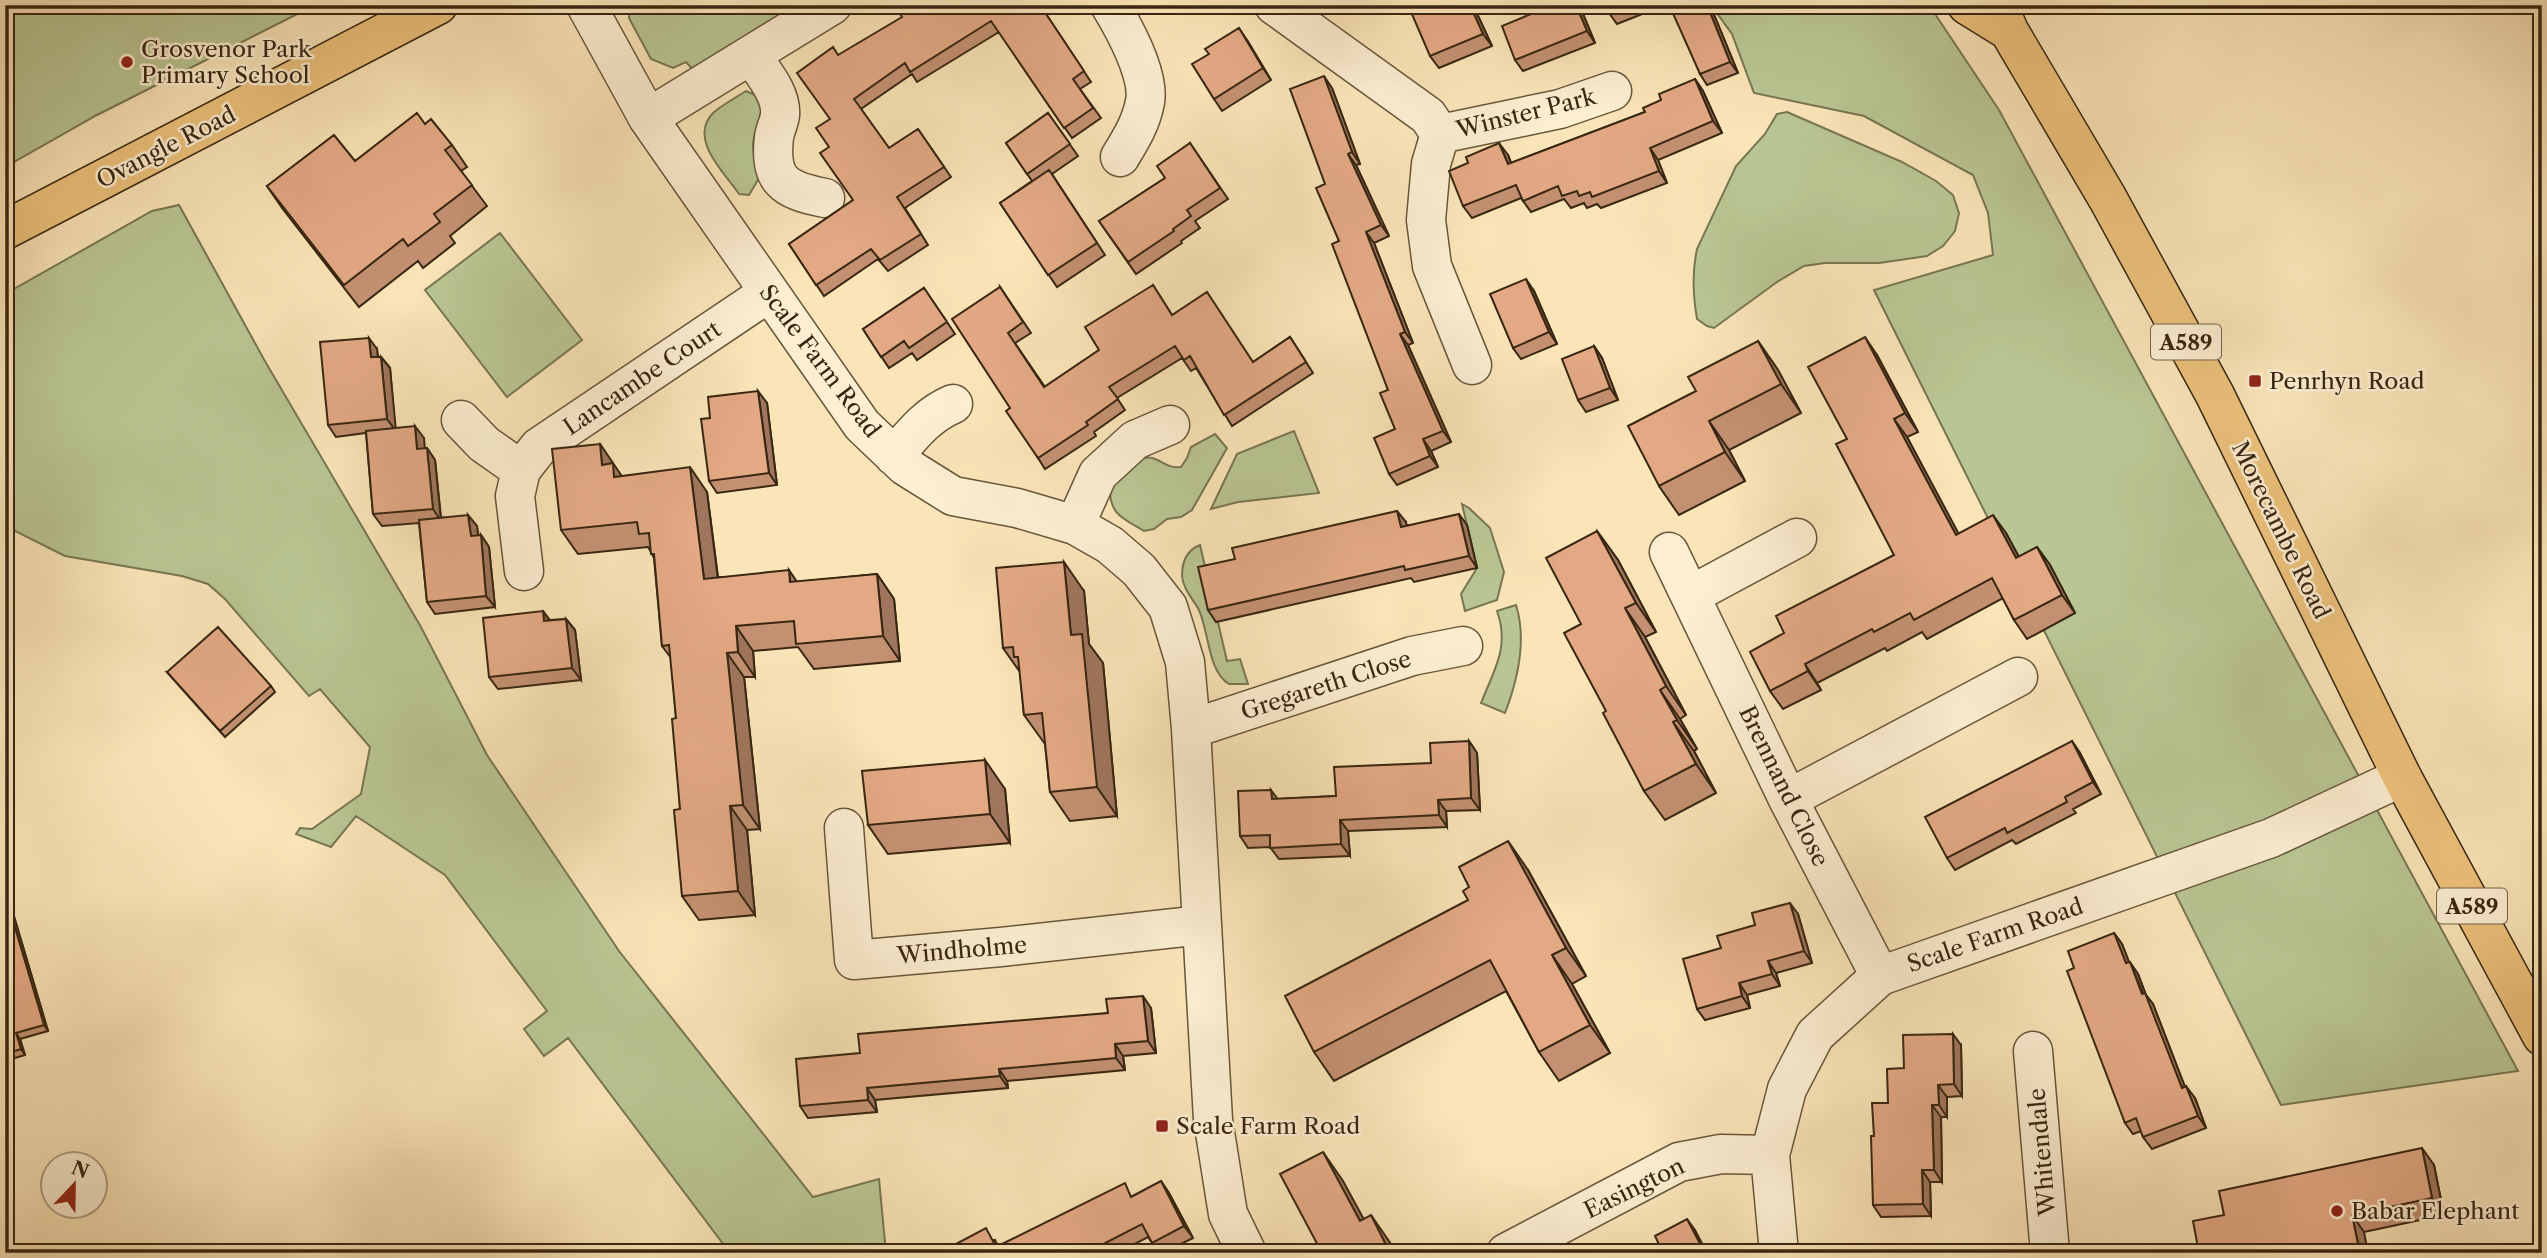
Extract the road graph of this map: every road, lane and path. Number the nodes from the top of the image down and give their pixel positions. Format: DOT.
graph roads {
  1 [pos="438,5"];
  2 [pos="586,5"];
  3 [pos="832,5"];
  4 [pos="1110,5"];
  5 [pos="1967,5"];
  6 [pos="1294,11"];
  7 [pos="2003,18"];
  8 [pos="752,56"];
  9 [pos="1612,91"];
  10 [pos="648,118"];
  11 [pos="1440,134"];
  12 [pos="1120,157"];
  13 [pos="825,198"];
  14 [pos="5,230"];
  15 [pos="768,293"];
  16 [pos="1472,365"];
  17 [pos="953,404"];
  18 [pos="461,420"];
  19 [pos="1170,425"];
  20 [pos="894,456"];
  21 [pos="521,470"];
  22 [pos="1075,525"];
  23 [pos="1797,538"];
  24 [pos="1669,552"];
  25 [pos="524,570"];
  26 [pos="1691,595"];
  27 [pos="1463,646"];
  28 [pos="2018,677"];
  29 [pos="1191,729"];
  30 [pos="2402,778"];
  31 [pos="1788,799"];
  32 [pos="844,828"];
  33 [pos="1202,925"];
  34 [pos="1880,976"];
  35 [pos="2542,1036"];
  36 [pos="2033,1051"];
  37 [pos="1770,1155"];
  38 [pos="1247,1253"];
  39 [pos="1506,1253"];
  40 [pos="1779,1253"];
  41 [pos="2050,1253"];
  1 -- 14 [label="main road, Ovangle Road"];
  2 -- 10 [label="street, Scale Farm Road"];
  3 -- 8 [label="street"];
  4 -- 12 [label="street"];
  5 -- 7 [label="main road, Morecambe Road / A589"];
  6 -- 11 [label="street, Winster Park"];
  7 -- 30 [label="main road, Morecambe Road / A589"];
  8 -- 10 [label="street"];
  8 -- 13 [label="street"];
  9 -- 11 [label="street, Winster Park"];
  10 -- 15 [label="street, Scale Farm Road"];
  11 -- 16 [label="street, Winster Park"];
  15 -- 20 [label="street, Scale Farm Road"];
  15 -- 21 [label="street, Lancambe Court"];
  17 -- 20 [label="street"];
  18 -- 21 [label="street"];
  19 -- 22 [label="street"];
  20 -- 22 [label="street, Scale Farm Road"];
  21 -- 25 [label="street"];
  22 -- 29 [label="street, Scale Farm Road"];
  23 -- 26 [label="street"];
  24 -- 26 [label="street, Brennand Close"];
  26 -- 31 [label="street, Brennand Close"];
  27 -- 29 [label="street, Gregareth Close"];
  28 -- 31 [label="street"];
  29 -- 33 [label="street, Scale Farm Road"];
  30 -- 34 [label="street, Scale Farm Road"];
  30 -- 35 [label="main road, Morecambe Road / A589"];
  31 -- 34 [label="street, Brennand Close"];
  32 -- 33 [label="street, Windholme"];
  33 -- 38 [label="street, Scale Farm Road"];
  34 -- 37 [label="street, Scale Farm Road"];
  36 -- 41 [label="street, Whitendale"];
  37 -- 39 [label="street, Easington"];
  37 -- 40 [label="street, Scale Farm Road"];
}
